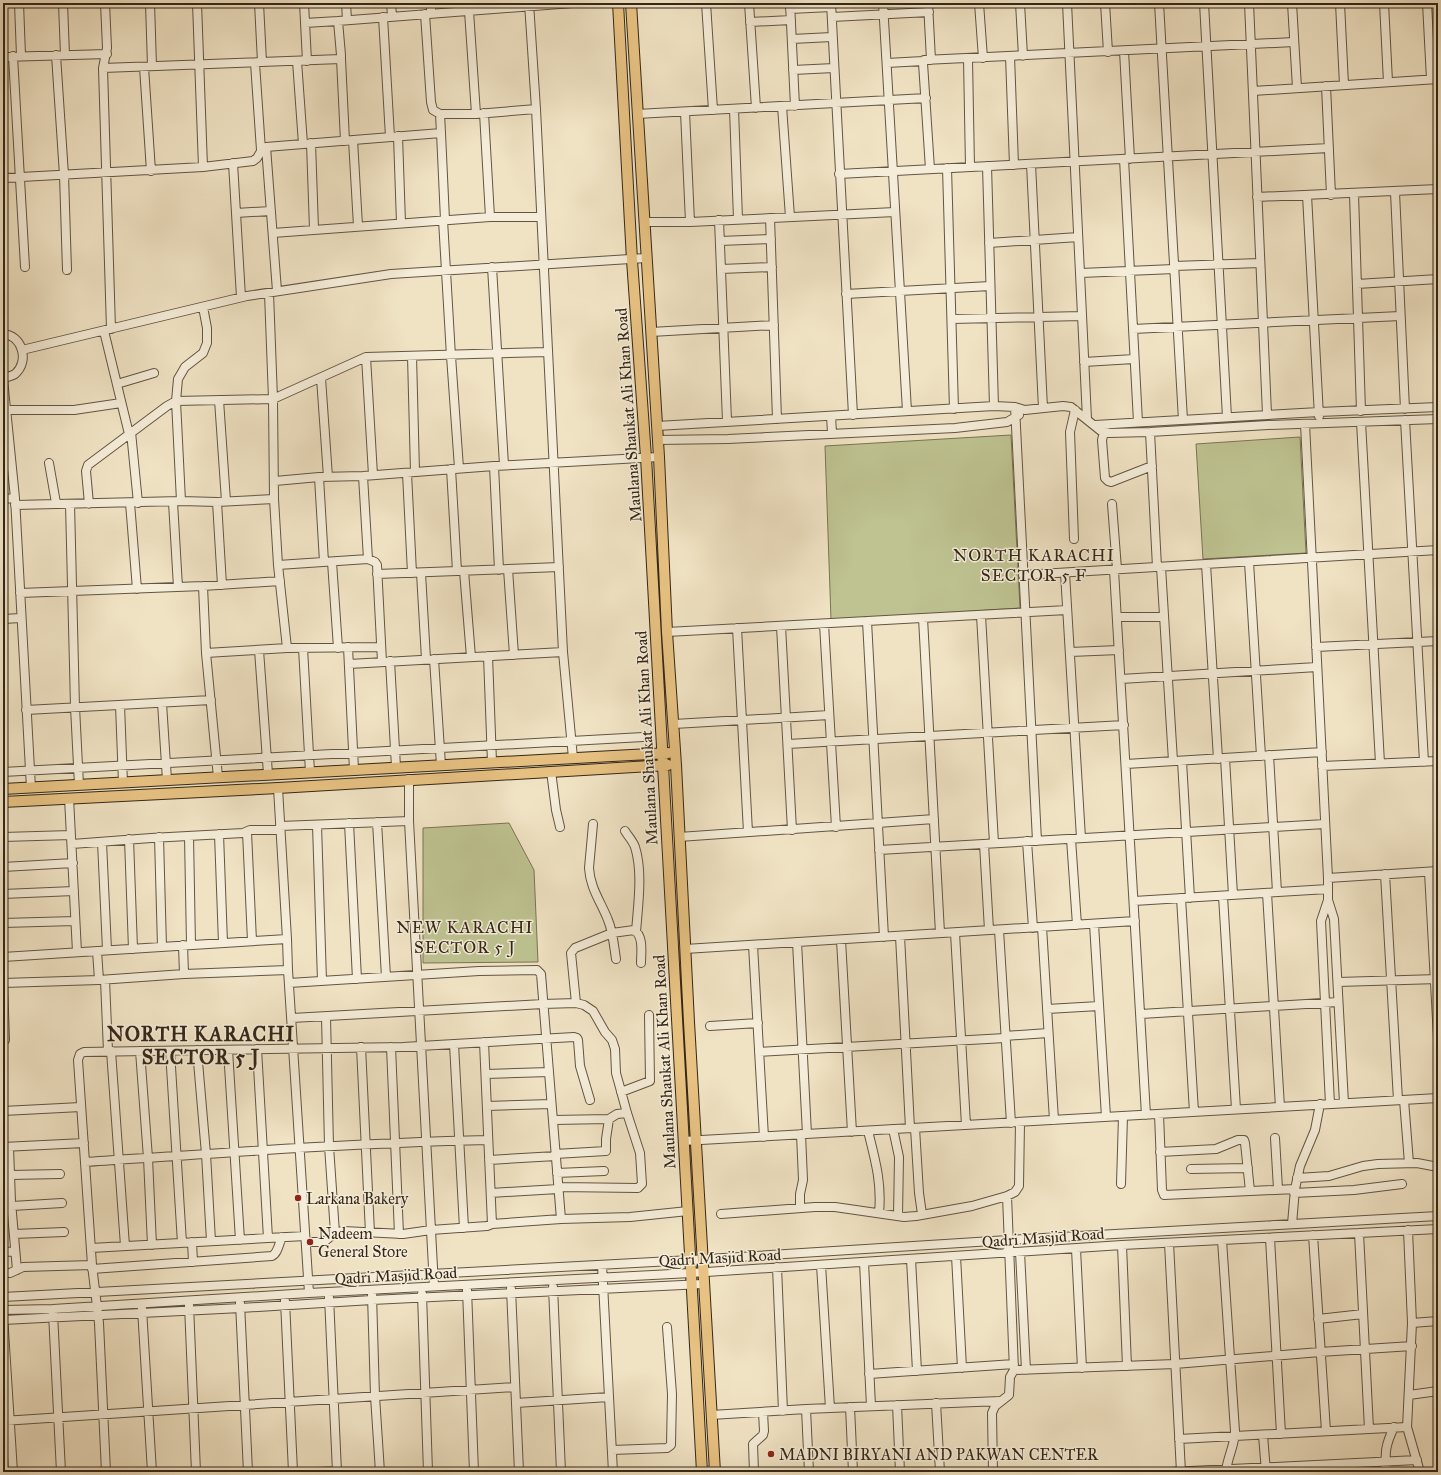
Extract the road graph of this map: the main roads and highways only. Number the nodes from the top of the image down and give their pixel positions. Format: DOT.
graph roads {
  1 [pos="618,3"];
  2 [pos="630,3"];
  3 [pos="675,752"];
  4 [pos="662,753"];
  5 [pos="662,765"];
  6 [pos="676,765"];
  7 [pos="3,789"];
  8 [pos="3,802"];
  9 [pos="715,1471"];
  10 [pos="700,1472"];
  1 -- 4 [label="main road, Maulana Shaukat Ali Khan Road"];
  2 -- 3 [label="main road, Maulana Shaukat Ali Khan Road"];
  3 -- 4 [label="main road"];
  3 -- 6 [label="main road, Maulana Shaukat Ali Khan Road"];
  4 -- 5 [label="main road, Maulana Shaukat Ali Khan Road"];
  4 -- 7 [label="main road"];
  5 -- 6 [label="main road"];
  5 -- 8 [label="main road"];
  5 -- 10 [label="main road, Maulana Shaukat Ali Khan Road"];
  6 -- 9 [label="main road, Maulana Shaukat Ali Khan Road"];
}
